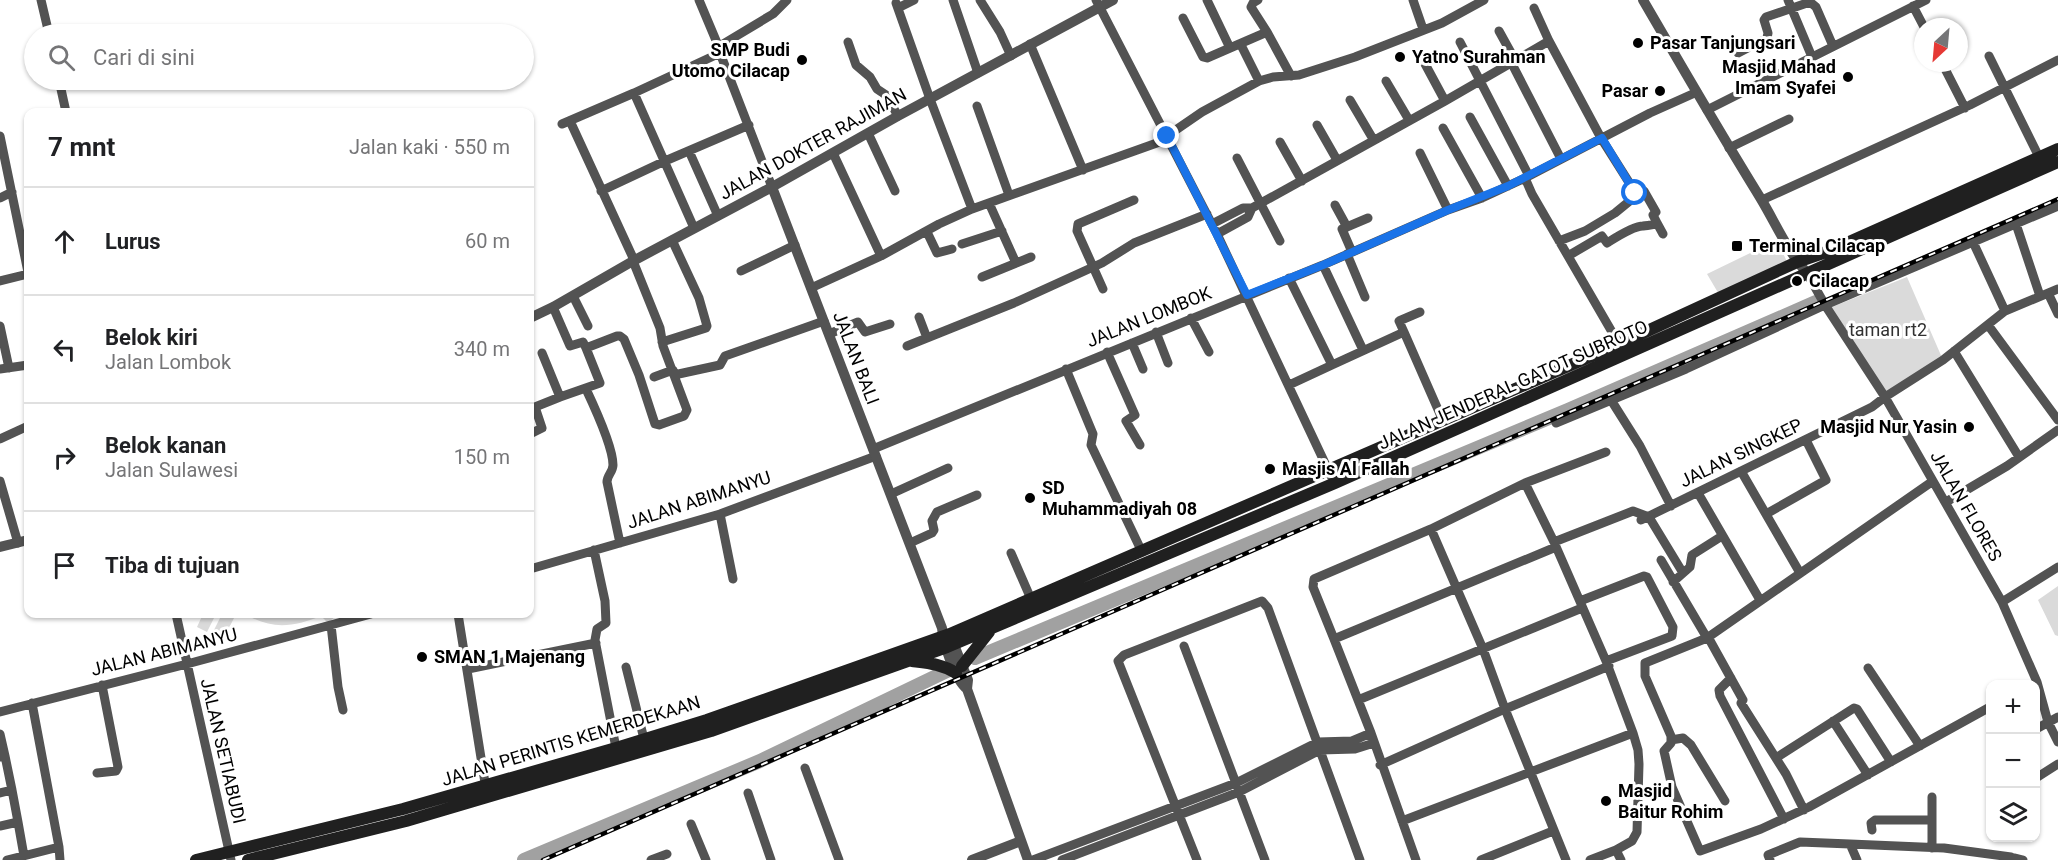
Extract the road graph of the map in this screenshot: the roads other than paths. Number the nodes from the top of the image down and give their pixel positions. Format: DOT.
graph roads {
  1 [pos="42,0"];
  2 [pos="699,0"];
  3 [pos="787,0"];
  4 [pos="914,0"];
  5 [pos="953,0"];
  6 [pos="980,0"];
  7 [pos="1113,0"];
  8 [pos="1208,0"];
  9 [pos="1258,0"];
  10 [pos="1413,0"];
  11 [pos="1484,0"];
  12 [pos="1643,0"];
  13 [pos="1926,0"];
  14 [pos="1098,4"];
  15 [pos="1470,4"];
  16 [pos="1791,4"];
  17 [pos="1913,6"];
  18 [pos="1534,8"];
  19 [pos="1183,18"];
  20 [pos="1919,18"];
  21 [pos="47,24"];
  22 [pos="1423,29"];
  23 [pos="1499,31"];
  24 [pos="1267,32"];
  25 [pos="1549,40"];
  26 [pos="848,42"];
  27 [pos="1460,42"];
  28 [pos="1030,44"];
  29 [pos="1240,45"];
  30 [pos="1833,46"];
  31 [pos="1230,48"];
  32 [pos="719,50"];
  33 [pos="1738,53"];
  34 [pos="1011,56"];
  35 [pos="1989,56"];
  36 [pos="1812,57"];
  37 [pos="2058,60"];
  38 [pos="1513,61"];
  39 [pos="1424,62"];
  40 [pos="1947,72"];
  41 [pos="978,73"];
  42 [pos="1291,76"];
  43 [pos="1259,81"];
  44 [pos="1386,81"];
  45 [pos="1480,81"];
  46 [pos="2003,88"];
  47 [pos="61,90"];
  48 [pos="1696,92"];
  49 [pos="634,93"];
  50 [pos="930,99"];
  51 [pos="1350,100"];
  52 [pos="1445,101"];
  53 [pos="977,106"];
  54 [pos="65,108"];
  55 [pos="1965,108"];
  56 [pos="1707,110"];
  57 [pos="898,116"];
  58 [pos="1470,117"];
  59 [pos="1789,119"];
  60 [pos="1409,120"];
  61 [pos="749,125"];
  62 [pos="1317,125"];
  63 [pos="1443,128"];
  64 [pos="868,133"];
  65 [pos="0,136"];
  66 [pos="1168,137"];
  67 [pos="1602,138"];
  68 [pos="1373,140"];
  69 [pos="1280,142"];
  70 [pos="1729,148"];
  71 [pos="2058,149"];
  72 [pos="689,151"];
  73 [pos="833,153"];
  74 [pos="1420,153"];
  75 [pos="2039,157"];
  76 [pos="1237,158"];
  77 [pos="1561,159"];
  78 [pos="1337,160"];
  79 [pos="664,161"];
  80 [pos="2058,162"];
  81 [pos="1083,170"];
  82 [pos="1527,177"];
  83 [pos="1302,181"];
  84 [pos="1508,186"];
  85 [pos="772,187"];
  86 [pos="601,191"];
  87 [pos="895,191"];
  88 [pos="12,192"];
  89 [pos="1009,195"];
  90 [pos="1637,195"];
  91 [pos="0,198"];
  92 [pos="1482,198"];
  93 [pos="1134,200"];
  94 [pos="1762,200"];
  95 [pos="989,203"];
  96 [pos="1335,205"];
  97 [pos="1256,206"];
  98 [pos="2058,206"];
  99 [pos="972,209"];
  100 [pos="1448,210"];
  101 [pos="1206,214"];
  102 [pos="718,216"];
  103 [pos="1368,218"];
  104 [pos="1657,223"];
  105 [pos="1212,224"];
  106 [pos="2016,224"];
  107 [pos="1347,227"];
  108 [pos="694,228"];
  109 [pos="1002,231"];
  110 [pos="927,232"];
  111 [pos="1217,234"];
  112 [pos="1663,234"];
  113 [pos="672,240"];
  114 [pos="1280,241"];
  115 [pos="1559,241"];
  116 [pos="1973,242"];
  117 [pos="962,244"];
  118 [pos="795,245"];
  119 [pos="952,249"];
  120 [pos="24,253"];
  121 [pos="1349,253"];
  122 [pos="881,256"];
  123 [pos="1568,256"];
  124 [pos="1031,257"];
  125 [pos="633,260"];
  126 [pos="1797,262"];
  127 [pos="1016,263"];
  128 [pos="1323,265"];
  129 [pos="1094,267"];
  130 [pos="741,271"];
  131 [pos="1807,273"];
  132 [pos="24,274"];
  133 [pos="982,277"];
  134 [pos="1289,278"];
  135 [pos="0,281"];
  136 [pos="812,288"];
  137 [pos="1103,289"];
  138 [pos="2058,289"];
  139 [pos="1247,295"];
  140 [pos="2044,295"];
  141 [pos="573,296"];
  142 [pos="1365,297"];
  143 [pos="1825,305"];
  144 [pos="553,307"];
  145 [pos="2005,311"];
  146 [pos="1420,312"];
  147 [pos="2058,314"];
  148 [pos="534,316"];
  149 [pos="919,317"];
  150 [pos="1191,318"];
  151 [pos="824,321"];
  152 [pos="890,324"];
  153 [pos="1988,325"];
  154 [pos="0,326"];
  155 [pos="588,326"];
  156 [pos="1156,332"];
  157 [pos="1404,332"];
  158 [pos="829,334"];
  159 [pos="927,338"];
  160 [pos="662,342"];
  161 [pos="1131,342"];
  162 [pos="1619,345"];
  163 [pos="907,346"];
  164 [pos="586,348"];
  165 [pos="1363,350"];
  166 [pos="1954,351"];
  167 [pos="1107,352"];
  168 [pos="1209,352"];
  169 [pos="543,354"];
  170 [pos="1168,363"];
  171 [pos="1332,365"];
  172 [pos="24,366"];
  173 [pos="4,369"];
  174 [pos="1066,369"];
  175 [pos="1143,369"];
  176 [pos="674,373"];
  177 [pos="654,377"];
  178 [pos="1289,385"];
  179 [pos="586,389"];
  180 [pos="560,397"];
  181 [pos="1885,397"];
  182 [pos="1611,400"];
  183 [pos="534,407"];
  184 [pos="534,412"];
  185 [pos="2058,420"];
  186 [pos="1443,421"];
  187 [pos="1556,423"];
  188 [pos="24,428"];
  189 [pos="2058,430"];
  190 [pos="534,432"];
  191 [pos="0,439"];
  192 [pos="1806,440"];
  193 [pos="1140,445"];
  194 [pos="874,452"];
  195 [pos="1606,452"];
  196 [pos="2019,457"];
  197 [pos="948,468"];
  198 [pos="1328,470"];
  199 [pos="1742,471"];
  200 [pos="0,481"];
  201 [pos="1933,481"];
  202 [pos="1335,483"];
  203 [pos="1525,483"];
  204 [pos="1698,493"];
  205 [pos="891,494"];
  206 [pos="977,495"];
  207 [pos="1946,502"];
  208 [pos="1671,506"];
  209 [pos="720,514"];
  210 [pos="1766,514"];
  211 [pos="1646,518"];
  212 [pos="1431,529"];
  213 [pos="1722,536"];
  214 [pos="23,542"];
  215 [pos="620,543"];
  216 [pos="910,543"];
  217 [pos="1555,544"];
  218 [pos="0,548"];
  219 [pos="594,550"];
  220 [pos="1142,552"];
  221 [pos="1011,553"];
  222 [pos="1661,560"];
  223 [pos="2058,567"];
  224 [pos="534,568"];
  225 [pos="1683,573"];
  226 [pos="1800,573"];
  227 [pos="733,579"];
  228 [pos="1673,582"];
  229 [pos="1456,587"];
  230 [pos="1031,599"];
  231 [pos="1760,600"];
  232 [pos="2002,602"];
  233 [pos="1581,605"];
  234 [pos="177,618"];
  235 [pos="357,618"];
  236 [pos="459,618"];
  237 [pos="332,625"];
  238 [pos="992,629"];
  239 [pos="947,638"];
  240 [pos="1707,638"];
  241 [pos="1334,639"];
  242 [pos="593,643"];
  243 [pos="1184,646"];
  244 [pos="1483,649"];
  245 [pos="909,661"];
  246 [pos="187,664"];
  247 [pos="1607,664"];
  248 [pos="626,667"];
  249 [pos="1868,668"];
  250 [pos="468,669"];
  251 [pos="959,669"];
  252 [pos="1731,678"];
  253 [pos="2034,680"];
  254 [pos="102,685"];
  255 [pos="2040,698"];
  256 [pos="1358,699"];
  257 [pos="32,703"];
  258 [pos="1505,709"];
  259 [pos="1986,709"];
  260 [pos="343,710"];
  261 [pos="0,712"];
  262 [pos="2058,717"];
  263 [pos="1833,721"];
  264 [pos="2048,723"];
  265 [pos="709,726"];
  266 [pos="2040,727"];
  267 [pos="1371,733"];
  268 [pos="1633,733"];
  269 [pos="0,734"];
  270 [pos="644,739"];
  271 [pos="1671,740"];
  272 [pos="2058,742"];
  273 [pos="1374,743"];
  274 [pos="1319,746"];
  275 [pos="1920,746"];
  276 [pos="616,748"];
  277 [pos="3,757"];
  278 [pos="1776,758"];
  279 [pos="1891,762"];
  280 [pos="2058,764"];
  281 [pos="1380,765"];
  282 [pos="804,768"];
  283 [pos="1531,772"];
  284 [pos="97,773"];
  285 [pos="1868,775"];
  286 [pos="2040,775"];
  287 [pos="1238,787"];
  288 [pos="12,790"];
  289 [pos="486,792"];
  290 [pos="0,793"];
  291 [pos="748,793"];
  292 [pos="1932,797"];
  293 [pos="1725,801"];
  294 [pos="1176,804"];
  295 [pos="1804,810"];
  296 [pos="1180,814"];
  297 [pos="1784,819"];
  298 [pos="1932,820"];
  299 [pos="1402,821"];
  300 [pos="18,822"];
  301 [pos="692,824"];
  302 [pos="0,826"];
  303 [pos="1110,830"];
  304 [pos="1872,830"];
  305 [pos="1552,831"];
  306 [pos="1114,840"];
  307 [pos="1021,841"];
  308 [pos="1850,844"];
  309 [pos="59,847"];
  310 [pos="1932,848"];
  311 [pos="1616,850"];
  312 [pos="668,854"];
  313 [pos="24,856"];
  314 [pos="230,856"];
  315 [pos="1769,857"];
  316 [pos="2012,859"];
  317 [pos="7,860"];
  318 [pos="60,860"];
  319 [pos="196,860"];
  320 [pos="248,860"];
  321 [pos="651,860"];
  322 [pos="706,860"];
  323 [pos="771,860"];
  324 [pos="839,860"];
  325 [pos="972,860"];
  326 [pos="1028,860"];
  327 [pos="1033,860"];
  328 [pos="1062,860"];
  329 [pos="1197,860"];
  330 [pos="1265,860"];
  331 [pos="1360,860"];
  332 [pos="1416,860"];
  333 [pos="1481,860"];
  334 [pos="1566,860"];
  335 [pos="1590,860"];
  336 [pos="1621,860"];
  337 [pos="1757,860"];
  338 [pos="1857,860"];
  339 [pos="2023,860"];
  1 -- 21 [label="street"];
  2 -- 32 [label="street, JALAN BALI"];
  3 -- 32 [label="street"];
  4 -- 50 [label="street"];
  5 -- 41 [label="street"];
  6 -- 34 [label="street"];
  7 -- 14 [label="street, JALAN DOKTER RAJIMAN"];
  8 -- 31 [label="street"];
  9 -- 24 [label="street"];
  10 -- 22 [label="street"];
  11 -- 15 [label="street"];
  12 -- 48 [label="street"];
  13 -- 17 [label="street"];
  14 -- 28 [label="street, JALAN DOKTER RAJIMAN"];
  14 -- 66 [label="street"];
  15 -- 22 [label="street"];
  16 -- 30 [label="street"];
  16 -- 33 [label="street"];
  16 -- 36 [label="street"];
  17 -- 20 [label="street"];
  17 -- 30 [label="street"];
  18 -- 25 [label="street"];
  19 -- 31 [label="street"];
  22 -- 42 [label="street"];
  23 -- 38 [label="street"];
  24 -- 29 [label="street"];
  24 -- 42 [label="street"];
  25 -- 38 [label="street"];
  25 -- 67 [label="street"];
  26 -- 57 [label="street"];
  27 -- 45 [label="street"];
  28 -- 34 [label="street, JALAN DOKTER RAJIMAN"];
  28 -- 81 [label="street"];
  29 -- 31 [label="street"];
  29 -- 43 [label="street"];
  30 -- 36 [label="street"];
  32 -- 49 [label="street"];
  32 -- 61 [label="street, JALAN BALI"];
  34 -- 41 [label="street, JALAN DOKTER RAJIMAN"];
  35 -- 46 [label="street"];
  36 -- 56 [label="street"];
  37 -- 46 [label="street"];
  38 -- 45 [label="street"];
  38 -- 77 [label="street"];
  39 -- 52 [label="street"];
  40 -- 55 [label="street"];
  41 -- 50 [label="street, JALAN DOKTER RAJIMAN"];
  42 -- 43 [label="street"];
  43 -- 66 [label="street"];
  44 -- 60 [label="street"];
  45 -- 52 [label="street"];
  45 -- 82 [label="street"];
  46 -- 55 [label="street"];
  46 -- 75 [label="street"];
  47 -- 54 [label="street"];
  48 -- 56 [label="street"];
  48 -- 67 [label="street, JALAN LOMBOK"];
  49 -- 79 [label="street"];
  49 -- 86 [label="street"];
  50 -- 57 [label="street, JALAN DOKTER RAJIMAN"];
  50 -- 99 [label="street"];
  51 -- 68 [label="street"];
  52 -- 60 [label="street"];
  53 -- 89 [label="street"];
  55 -- 94 [label="street"];
  56 -- 70 [label="street"];
  57 -- 64 [label="street, JALAN DOKTER RAJIMAN"];
  58 -- 84 [label="street"];
  59 -- 70 [label="street"];
  60 -- 68 [label="street"];
  61 -- 72 [label="street"];
  61 -- 85 [label="street, JALAN BALI"];
  62 -- 78 [label="street"];
  63 -- 92 [label="street"];
  64 -- 73 [label="street, JALAN DOKTER RAJIMAN"];
  64 -- 87 [label="street"];
  65 -- 88 [label="street"];
  66 -- 81 [label="street"];
  66 -- 101 [label="street"];
  67 -- 77 [label="street, JALAN LOMBOK"];
  67 -- 90 [label="street"];
  68 -- 78 [label="street"];
  69 -- 83 [label="street"];
  70 -- 94 [label="street"];
  71 -- 75 [label="main road, JALAN JENDERAL GATOT SUBROTO"];
  72 -- 79 [label="street"];
  72 -- 102 [label="street"];
  73 -- 85 [label="street, JALAN DOKTER RAJIMAN"];
  73 -- 122 [label="street"];
  74 -- 100 [label="street"];
  75 -- 126 [label="main road, JALAN JENDERAL GATOT SUBROTO"];
  76 -- 97 [label="street"];
  77 -- 82 [label="street, JALAN LOMBOK"];
  78 -- 83 [label="street"];
  79 -- 86 [label="street"];
  79 -- 108 [label="street"];
  80 -- 131 [label="main road, JALAN JENDERAL GATOT SUBROTO"];
  81 -- 89 [label="street"];
  82 -- 84 [label="street, JALAN LOMBOK"];
  82 -- 115 [label="street"];
  83 -- 97 [label="street"];
  84 -- 92 [label="street, JALAN LOMBOK"];
  85 -- 102 [label="street, JALAN DOKTER RAJIMAN"];
  85 -- 118 [label="street, JALAN BALI"];
  86 -- 125 [label="street"];
  88 -- 91 [label="street"];
  88 -- 120 [label="street"];
  89 -- 95 [label="street"];
  90 -- 104 [label="street"];
  90 -- 115 [label="street"];
  92 -- 100 [label="street, JALAN LOMBOK"];
  93 -- 129 [label="street"];
  94 -- 126 [label="street"];
  95 -- 99 [label="street"];
  95 -- 109 [label="street"];
  96 -- 107 [label="street"];
  97 -- 105 [label="street"];
  97 -- 111 [label="street"];
  97 -- 114 [label="street"];
  98 -- 106 [label="street"];
  99 -- 110 [label="street"];
  100 -- 121 [label="street, JALAN LOMBOK"];
  101 -- 105 [label="street"];
  101 -- 129 [label="street"];
  102 -- 108 [label="street, JALAN DOKTER RAJIMAN"];
  103 -- 107 [label="street"];
  104 -- 112 [label="street"];
  104 -- 123 [label="street"];
  105 -- 111 [label="street"];
  106 -- 116 [label="street"];
  106 -- 140 [label="street"];
  107 -- 121 [label="street"];
  108 -- 113 [label="street, JALAN DOKTER RAJIMAN"];
  109 -- 117 [label="street"];
  109 -- 127 [label="street"];
  110 -- 119 [label="street"];
  110 -- 122 [label="street"];
  111 -- 139 [label="street"];
  113 -- 125 [label="street, JALAN DOKTER RAJIMAN"];
  113 -- 160 [label="street"];
  115 -- 123 [label="street"];
  116 -- 143 [label="street"];
  116 -- 145 [label="street"];
  118 -- 130 [label="street"];
  118 -- 136 [label="street, JALAN BALI"];
  121 -- 128 [label="street, JALAN LOMBOK"];
  121 -- 142 [label="street"];
  122 -- 136 [label="street"];
  123 -- 162 [label="street"];
  124 -- 127 [label="street"];
  125 -- 141 [label="street, JALAN DOKTER RAJIMAN"];
  125 -- 160 [label="street"];
  126 -- 131 [label="street"];
  126 -- 162 [label="main road, JALAN JENDERAL GATOT SUBROTO"];
  127 -- 133 [label="street"];
  128 -- 134 [label="street, JALAN LOMBOK"];
  128 -- 165 [label="street"];
  129 -- 137 [label="street"];
  129 -- 159 [label="street"];
  131 -- 143 [label="street, JALAN FLORES"];
  131 -- 202 [label="main road, JALAN JENDERAL GATOT SUBROTO"];
  132 -- 135 [label="street"];
  134 -- 139 [label="street, JALAN LOMBOK"];
  134 -- 171 [label="street"];
  136 -- 151 [label="street, JALAN BALI"];
  138 -- 140 [label="street, JALAN SINGKEP"];
  139 -- 150 [label="street, JALAN LOMBOK"];
  139 -- 178 [label="street"];
  140 -- 145 [label="street, JALAN SINGKEP"];
  140 -- 147 [label="street"];
  141 -- 144 [label="street, JALAN DOKTER RAJIMAN"];
  141 -- 155 [label="street"];
  143 -- 181 [label="street, JALAN FLORES"];
  143 -- 182 [label="street"];
  144 -- 148 [label="street, JALAN DOKTER RAJIMAN"];
  144 -- 164 [label="street"];
  145 -- 153 [label="street, JALAN SINGKEP"];
  146 -- 157 [label="street"];
  149 -- 159 [label="street"];
  150 -- 156 [label="street, JALAN LOMBOK"];
  150 -- 168 [label="street"];
  151 -- 158 [label="street, JALAN BALI"];
  151 -- 176 [label="street"];
  152 -- 158 [label="street"];
  153 -- 166 [label="street, JALAN SINGKEP"];
  153 -- 185 [label="street"];
  154 -- 173 [label="street"];
  156 -- 161 [label="street, JALAN LOMBOK"];
  156 -- 170 [label="street"];
  157 -- 165 [label="street"];
  157 -- 186 [label="street"];
  158 -- 194 [label="street, JALAN BALI"];
  159 -- 163 [label="street"];
  160 -- 176 [label="street"];
  161 -- 167 [label="street, JALAN LOMBOK"];
  161 -- 175 [label="street"];
  162 -- 186 [label="main road, JALAN JENDERAL GATOT SUBROTO"];
  164 -- 176 [label="street"];
  164 -- 179 [label="street"];
  165 -- 171 [label="street"];
  166 -- 181 [label="street, JALAN SINGKEP"];
  166 -- 196 [label="street"];
  167 -- 174 [label="street, JALAN LOMBOK"];
  167 -- 193 [label="street"];
  169 -- 180 [label="street"];
  171 -- 178 [label="street"];
  172 -- 173 [label="street"];
  174 -- 194 [label="street, JALAN LOMBOK"];
  174 -- 220 [label="street"];
  176 -- 177 [label="street"];
  178 -- 198 [label="street"];
  179 -- 180 [label="street"];
  179 -- 215 [label="street"];
  180 -- 183 [label="street"];
  181 -- 192 [label="street, JALAN SINGKEP"];
  181 -- 201 [label="street, JALAN FLORES"];
  182 -- 187 [label="street"];
  182 -- 208 [label="street"];
  184 -- 190 [label="street"];
  186 -- 198 [label="main road, JALAN JENDERAL GATOT SUBROTO"];
  188 -- 191 [label="street"];
  189 -- 196 [label="street"];
  192 -- 199 [label="street, JALAN SINGKEP"];
  192 -- 210 [label="street"];
  194 -- 205 [label="street, JALAN BALI"];
  194 -- 209 [label="street, JALAN ABIMANYU"];
  195 -- 203 [label="street"];
  196 -- 207 [label="street"];
  197 -- 205 [label="street"];
  198 -- 202 [label="street"];
  198 -- 220 [label="main road, JALAN JENDERAL GATOT SUBROTO"];
  199 -- 204 [label="street, JALAN SINGKEP"];
  199 -- 210 [label="street"];
  200 -- 214 [label="street"];
  201 -- 207 [label="street, JALAN FLORES"];
  201 -- 226 [label="street"];
  202 -- 238 [label="main road, JALAN JENDERAL GATOT SUBROTO"];
  203 -- 212 [label="street"];
  203 -- 217 [label="street"];
  204 -- 208 [label="street, JALAN SINGKEP"];
  204 -- 213 [label="street"];
  205 -- 216 [label="street, JALAN BALI"];
  206 -- 216 [label="street"];
  207 -- 232 [label="street, JALAN FLORES"];
  208 -- 211 [label="street, JALAN SINGKEP"];
  209 -- 215 [label="street, JALAN ABIMANYU"];
  209 -- 227 [label="street"];
  210 -- 226 [label="street"];
  211 -- 217 [label="street"];
  211 -- 225 [label="street"];
  212 -- 229 [label="street"];
  212 -- 241 [label="street"];
  213 -- 225 [label="street"];
  213 -- 231 [label="street"];
  214 -- 218 [label="street"];
  215 -- 219 [label="street, JALAN ABIMANYU"];
  216 -- 239 [label="street, JALAN BALI"];
  217 -- 229 [label="street"];
  217 -- 233 [label="street"];
  219 -- 224 [label="street, JALAN ABIMANYU"];
  219 -- 242 [label="street"];
  220 -- 230 [label="main road, JALAN JENDERAL GATOT SUBROTO"];
  221 -- 230 [label="street"];
  222 -- 228 [label="street"];
  223 -- 232 [label="street"];
  225 -- 228 [label="street"];
  226 -- 231 [label="street"];
  228 -- 240 [label="street"];
  229 -- 241 [label="street"];
  229 -- 244 [label="street"];
  230 -- 239 [label="main road, JALAN JENDERAL GATOT SUBROTO"];
  231 -- 240 [label="street"];
  232 -- 253 [label="street, JALAN FLORES"];
  233 -- 244 [label="street"];
  233 -- 247 [label="street"];
  233 -- 247 [label="street"];
  234 -- 246 [label="street, JALAN SETIABUDI"];
  235 -- 237 [label="street, JALAN ABIMANYU"];
  236 -- 250 [label="street"];
  237 -- 246 [label="street, JALAN ABIMANYU"];
  237 -- 260 [label="street"];
  238 -- 239 [label="main road, JALAN JENDERAL GATOT SUBROTO"];
  238 -- 251 [label="main road"];
  239 -- 245 [label="main road, JALAN PERINTIS KEMERDEKAAN"];
  239 -- 251 [label="street, JALAN BALI"];
  239 -- 265 [label="main road, JALAN PERINTIS KEMERDEKAAN"];
  240 -- 252 [label="street"];
  240 -- 271 [label="street"];
  241 -- 256 [label="street"];
  242 -- 250 [label="street"];
  242 -- 276 [label="street"];
  243 -- 287 [label="street"];
  244 -- 256 [label="street"];
  244 -- 258 [label="street"];
  245 -- 251 [label="main road"];
  245 -- 265 [label="main road, JALAN PERINTIS KEMERDEKAAN"];
  246 -- 254 [label="street, JALAN ABIMANYU"];
  246 -- 314 [label="street, JALAN SETIABUDI"];
  247 -- 258 [label="street"];
  247 -- 268 [label="street"];
  248 -- 270 [label="street"];
  249 -- 275 [label="street"];
  250 -- 289 [label="street"];
  251 -- 307 [label="street, JALAN BALI"];
  252 -- 278 [label="street"];
  252 -- 297 [label="street"];
  254 -- 257 [label="street, JALAN ABIMANYU"];
  254 -- 284 [label="street"];
  255 -- 264 [label="street, JALAN FLORES"];
  256 -- 267 [label="street"];
  257 -- 261 [label="street, JALAN ABIMANYU"];
  257 -- 309 [label="street"];
  258 -- 281 [label="street"];
  258 -- 283 [label="street"];
  259 -- 275 [label="street"];
  262 -- 264 [label="street"];
  263 -- 278 [label="street"];
  263 -- 279 [label="street"];
  263 -- 285 [label="street"];
  264 -- 266 [label="street"];
  264 -- 272 [label="street, JALAN FLORES"];
  265 -- 270 [label="main road, JALAN PERINTIS KEMERDEKAAN"];
  265 -- 289 [label="main road, JALAN PERINTIS KEMERDEKAAN"];
  267 -- 273 [label="street"];
  267 -- 274 [label="street"];
  268 -- 283 [label="street"];
  268 -- 311 [label="street"];
  269 -- 277 [label="street"];
  270 -- 276 [label="main road, JALAN PERINTIS KEMERDEKAAN"];
  271 -- 293 [label="street"];
  271 -- 297 [label="street"];
  273 -- 274 [label="street"];
  273 -- 281 [label="street"];
  274 -- 287 [label="street"];
  274 -- 294 [label="street"];
  274 -- 331 [label="street"];
  275 -- 279 [label="street"];
  276 -- 289 [label="main road, JALAN PERINTIS KEMERDEKAAN"];
  277 -- 288 [label="street"];
  278 -- 295 [label="street"];
  279 -- 285 [label="street"];
  280 -- 286 [label="street"];
  281 -- 299 [label="street"];
  282 -- 324 [label="street"];
  283 -- 299 [label="street"];
  283 -- 305 [label="street"];
  285 -- 295 [label="street"];
  287 -- 294 [label="street"];
  287 -- 296 [label="street"];
  287 -- 330 [label="street"];
  288 -- 290 [label="street"];
  288 -- 300 [label="street"];
  289 -- 314 [label="main road, JALAN PERINTIS KEMERDEKAAN"];
  289 -- 320 [label="main road, JALAN PERINTIS KEMERDEKAAN"];
  291 -- 323 [label="street"];
  292 -- 298 [label="street"];
  294 -- 296 [label="street"];
  294 -- 303 [label="street"];
  295 -- 297 [label="street"];
  296 -- 306 [label="street"];
  296 -- 329 [label="street"];
  298 -- 304 [label="street"];
  298 -- 310 [label="street"];
  299 -- 332 [label="street"];
  300 -- 302 [label="street"];
  300 -- 313 [label="street"];
  301 -- 322 [label="street"];
  303 -- 306 [label="street"];
  303 -- 327 [label="street"];
  305 -- 333 [label="street"];
  305 -- 334 [label="street"];
  306 -- 328 [label="street"];
  307 -- 325 [label="street"];
  307 -- 326 [label="street, JALAN BALI"];
  308 -- 310 [label="street"];
  308 -- 315 [label="street"];
  308 -- 338 [label="street"];
  309 -- 313 [label="street"];
  309 -- 318 [label="street"];
  310 -- 316 [label="street"];
  311 -- 335 [label="street"];
  311 -- 336 [label="street"];
  312 -- 321 [label="street"];
  313 -- 317 [label="street"];
  314 -- 319 [label="main road, JALAN PERINTIS KEMERDEKAAN"];
  315 -- 337 [label="street"];
  316 -- 339 [label="street"];
}
